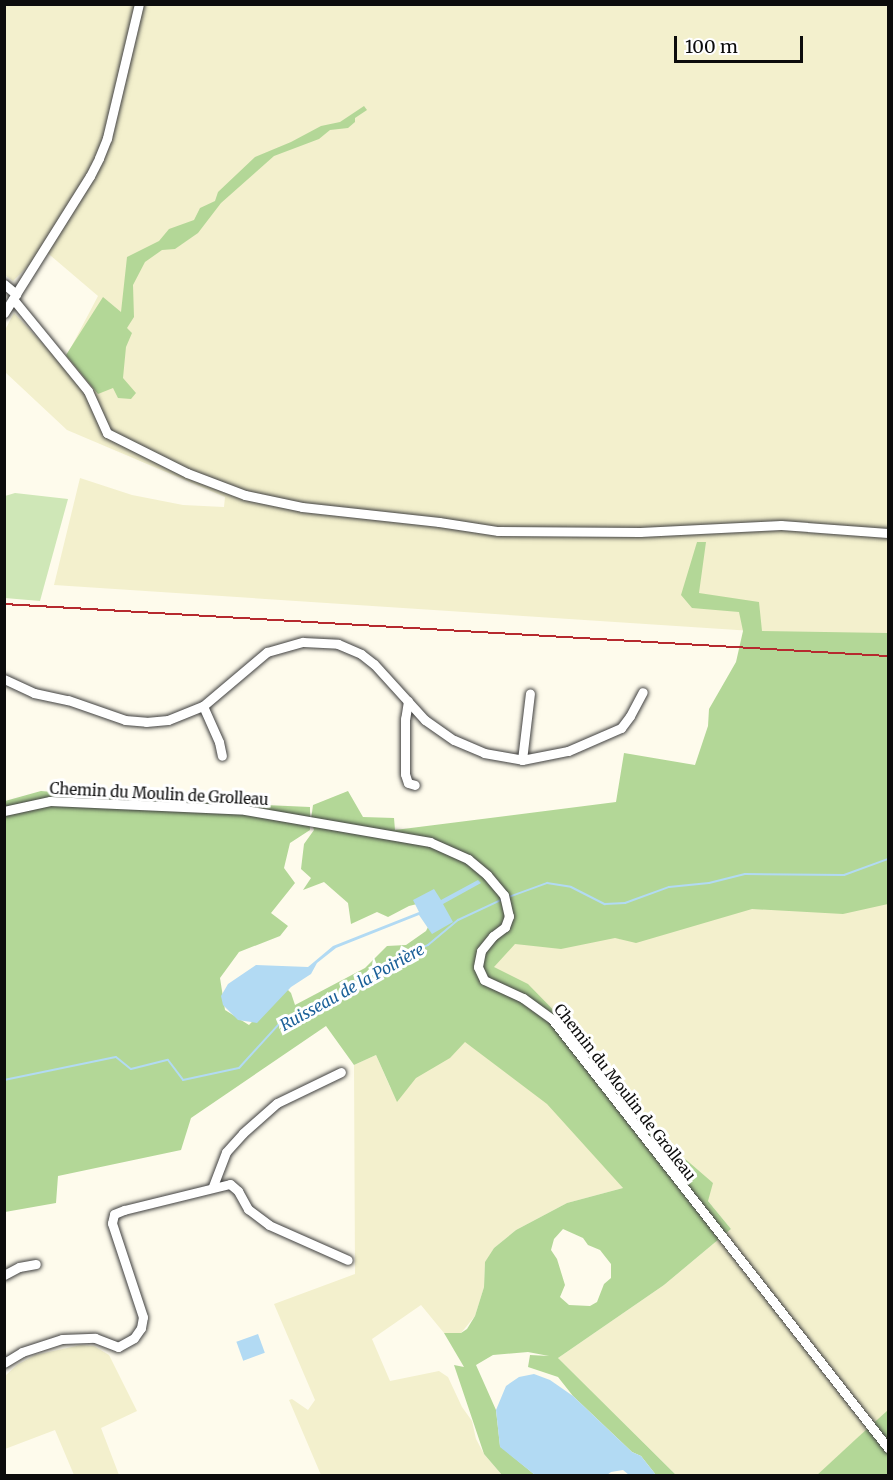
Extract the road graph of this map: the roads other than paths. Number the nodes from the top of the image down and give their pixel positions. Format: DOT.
graph roads {
  1 [pos="139,4"];
  2 [pos="4,284"];
  3 [pos="14,296"];
  4 [pos="4,313"];
  5 [pos="888,533"];
  6 [pos="4,679"];
  7 [pos="644,692"];
  8 [pos="530,693"];
  9 [pos="408,701"];
  10 [pos="203,706"];
  11 [pos="222,756"];
  12 [pos="522,760"];
  13 [pos="415,785"];
  14 [pos="4,811"];
  15 [pos="341,1072"];
  16 [pos="213,1186"];
  17 [pos="348,1260"];
  18 [pos="36,1264"];
  19 [pos="4,1275"];
  20 [pos="4,1363"];
  21 [pos="888,1448"];
  1 -- 3 [label="street"];
  2 -- 3 [label="street"];
  3 -- 4 [label="street"];
  3 -- 5 [label="street"];
  6 -- 10 [label="street"];
  7 -- 12 [label="street"];
  8 -- 12 [label="street"];
  9 -- 10 [label="street"];
  9 -- 12 [label="street"];
  9 -- 13 [label="street"];
  10 -- 11 [label="street"];
  14 -- 21 [label="street, Chemin du Moulin de Grolleau"];
  15 -- 16 [label="street"];
  16 -- 17 [label="street"];
  16 -- 20 [label="street"];
  18 -- 19 [label="street"];
}
